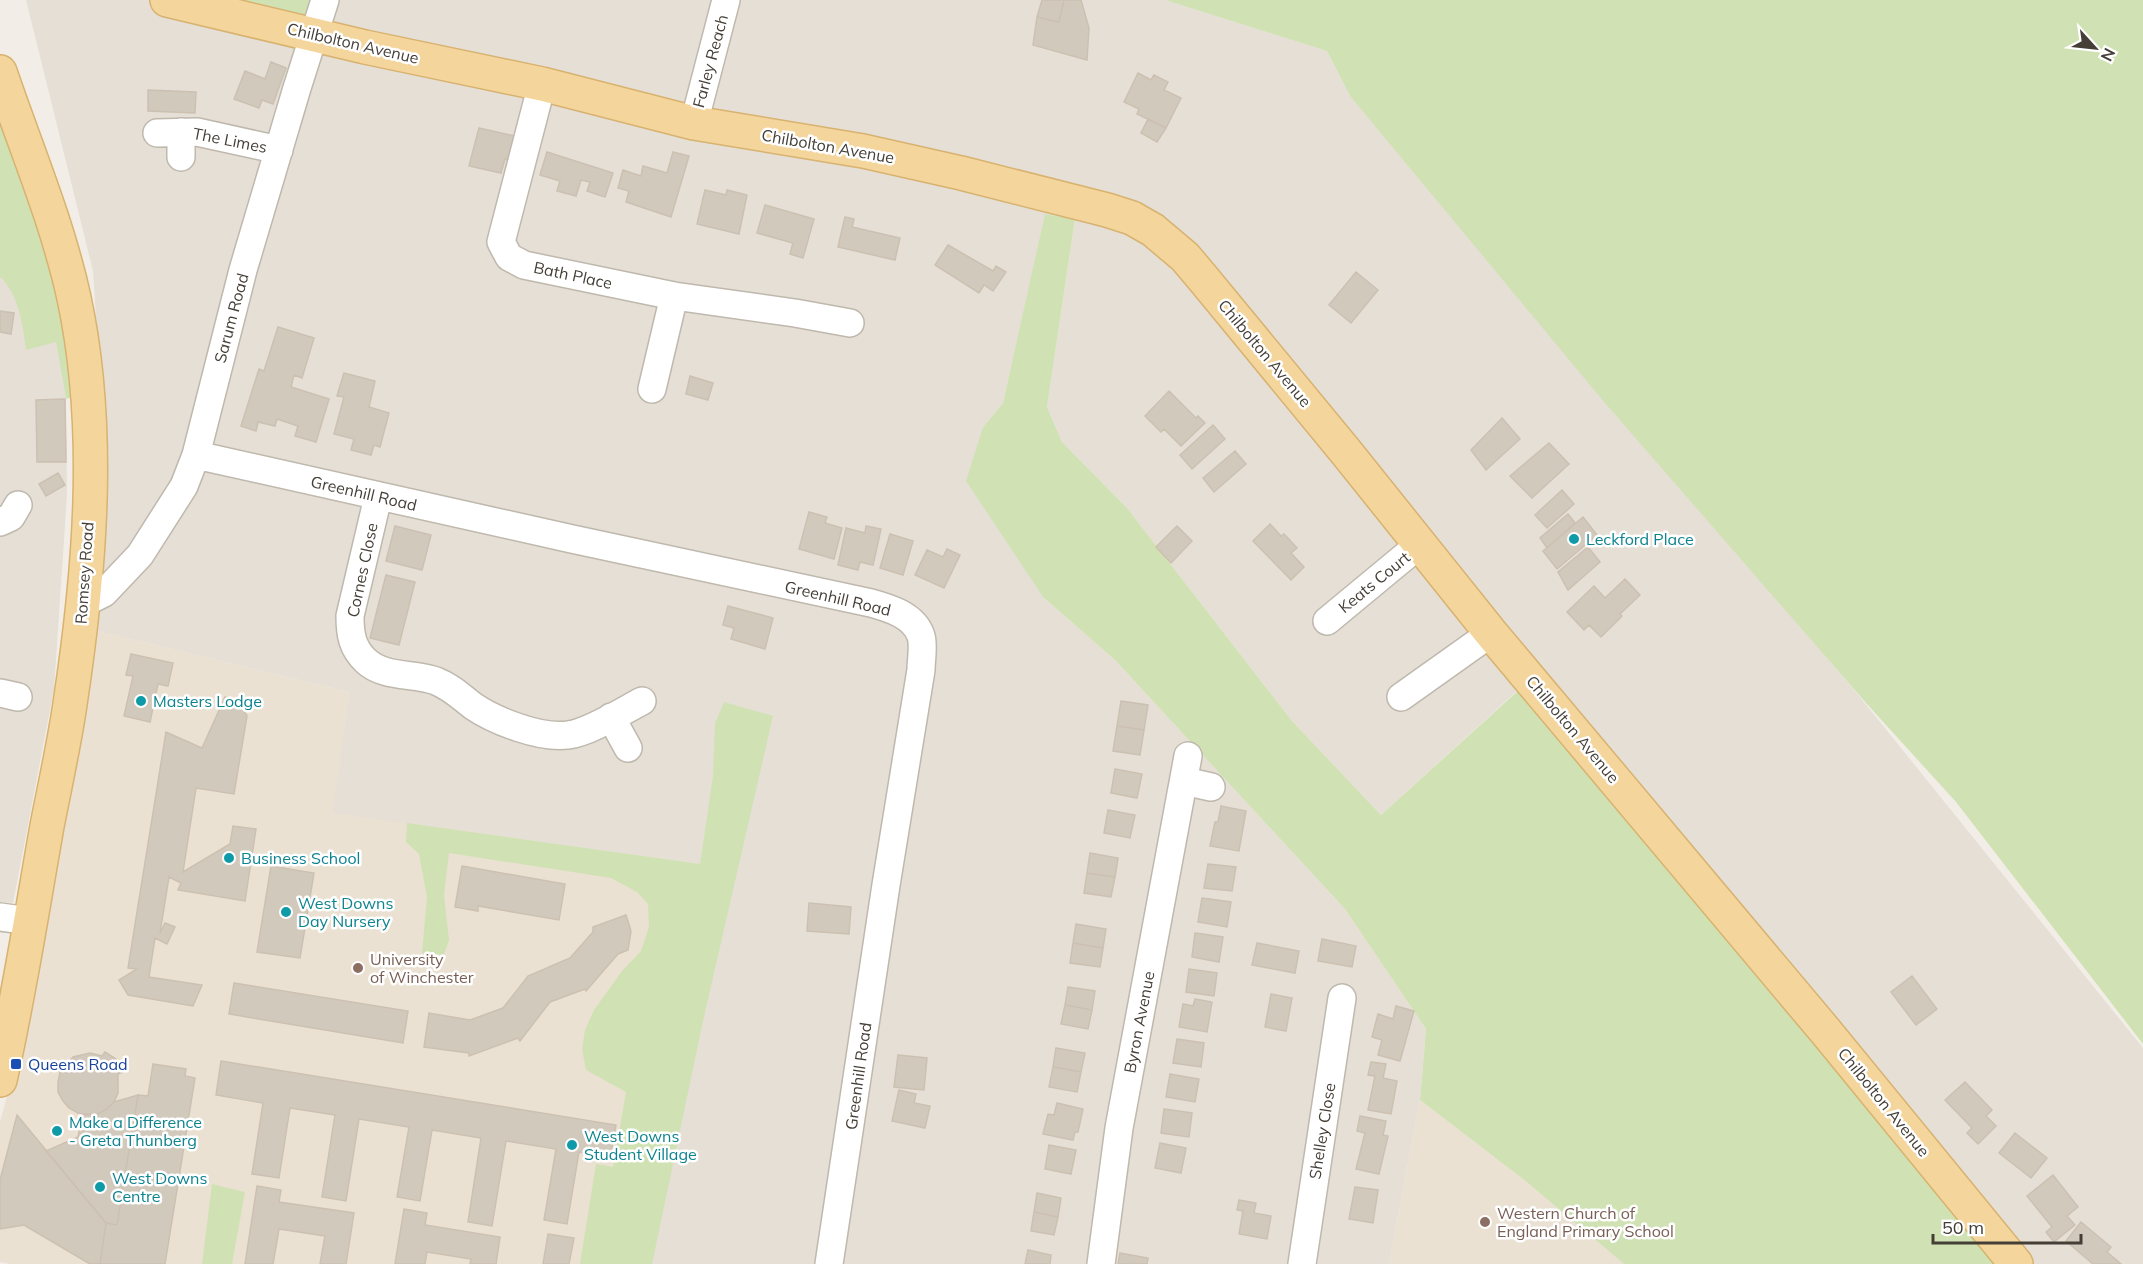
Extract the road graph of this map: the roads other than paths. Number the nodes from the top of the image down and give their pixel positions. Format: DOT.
graph roads {
  1 [pos="167,0"];
  2 [pos="325,0"];
  3 [pos="726,0"];
  4 [pos="315,34"];
  5 [pos="0,72"];
  6 [pos="542,84"];
  7 [pos="694,123"];
  8 [pos="173,141"];
  9 [pos="279,150"];
  10 [pos="674,296"];
  11 [pos="850,323"];
  12 [pos="652,389"];
  13 [pos="196,455"];
  14 [pos="378,497"];
  15 [pos="1420,544"];
  16 [pos="84,603"];
  17 [pos="1327,621"];
  18 [pos="1491,633"];
  19 [pos="1401,697"];
  20 [pos="642,701"];
  21 [pos="611,717"];
  22 [pos="628,748"];
  23 [pos="1211,787"];
  24 [pos="15,919"];
  25 [pos="1342,998"];
  26 [pos="0,1080"];
  27 [pos="829,1264"];
  28 [pos="1101,1264"];
  29 [pos="1302,1264"];
  30 [pos="2016,1264"];
  1 -- 4 [label="main road, Chilbolton Avenue"];
  2 -- 4 [label="street, Sarum Road"];
  3 -- 7 [label="street, Farley Reach"];
  4 -- 6 [label="main road, Chilbolton Avenue"];
  4 -- 9 [label="street, Sarum Road"];
  5 -- 16 [label="main road, Romsey Road"];
  6 -- 7 [label="main road, Chilbolton Avenue"];
  6 -- 10 [label="street, Bath Place"];
  7 -- 15 [label="main road, Chilbolton Avenue"];
  8 -- 9 [label="street, The Limes"];
  9 -- 13 [label="street, Sarum Road"];
  10 -- 11 [label="street, Bath Place"];
  10 -- 12 [label="street"];
  13 -- 14 [label="street, Greenhill Road"];
  13 -- 16 [label="street, Sarum Road"];
  14 -- 21 [label="street, Cornes Close"];
  14 -- 27 [label="street, Greenhill Road"];
  15 -- 17 [label="street, Keats Court"];
  15 -- 18 [label="main road, Chilbolton Avenue"];
  16 -- 24 [label="main road, Romsey Road"];
  18 -- 19 [label="street"];
  18 -- 30 [label="main road, Chilbolton Avenue"];
  20 -- 21 [label="street, Cornes Close"];
  21 -- 22 [label="street"];
  23 -- 28 [label="street, Byron Avenue"];
  24 -- 26 [label="main road, Romsey Road"];
  25 -- 29 [label="street, Shelley Close"];
}
